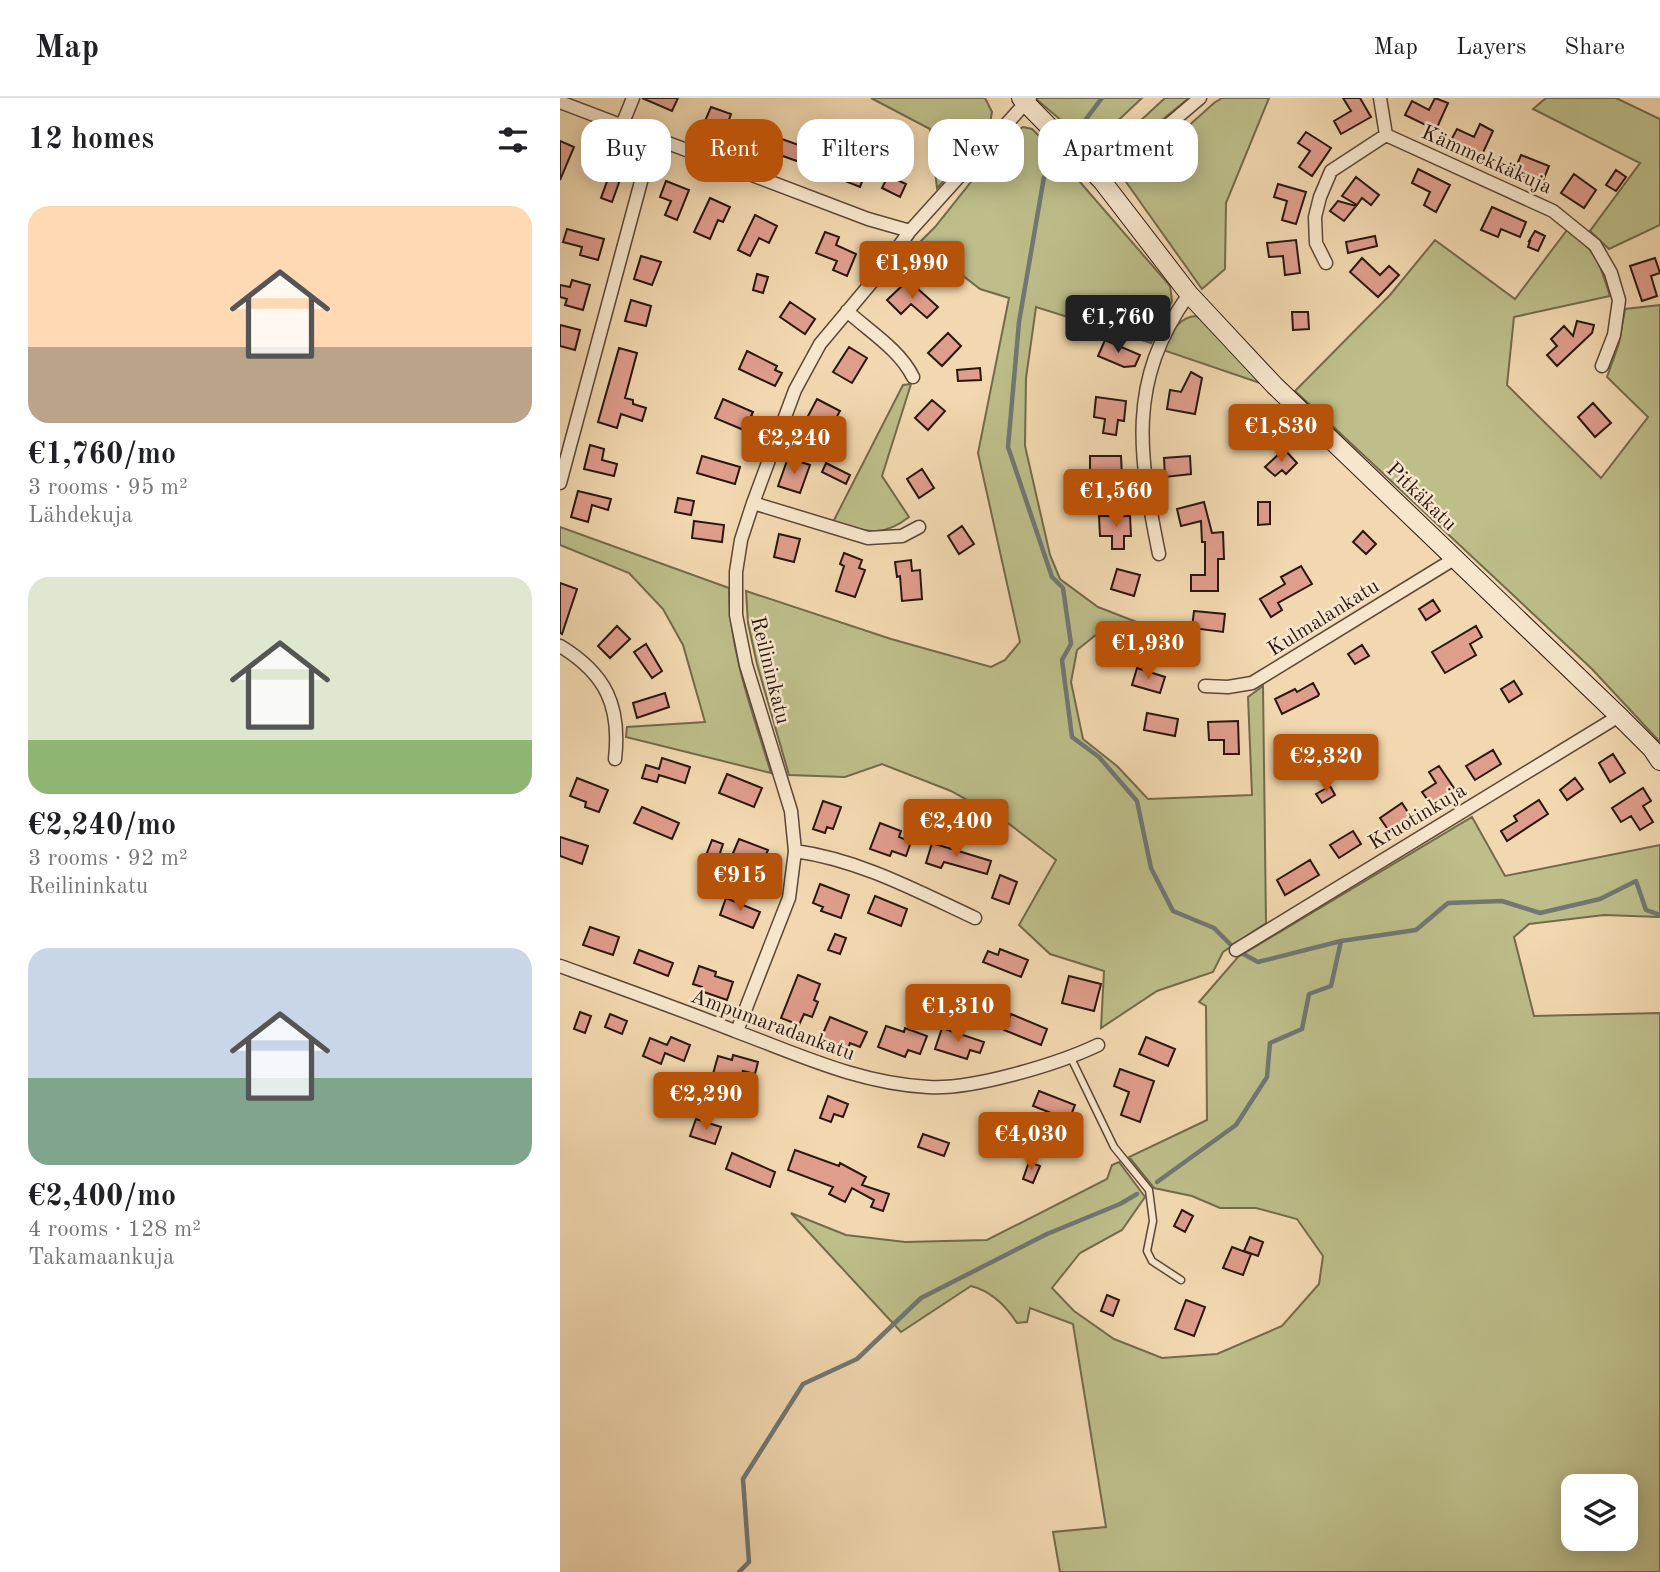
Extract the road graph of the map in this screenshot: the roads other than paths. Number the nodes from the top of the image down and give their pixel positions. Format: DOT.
graph roads {
  1 [pos="633,98"];
  2 [pos="1200,98"];
  3 [pos="1380,98"];
  4 [pos="1026,100"];
  5 [pos="560,102"];
  6 [pos="606,119"];
  7 [pos="624,119"];
  8 [pos="1044,119"];
  9 [pos="1175,119"];
  10 [pos="1386,135"];
  11 [pos="671,144"];
  12 [pos="641,182"];
  13 [pos="1103,182"];
  14 [pos="910,232"];
  15 [pos="1326,263"];
  16 [pos="1189,295"];
  17 [pos="847,311"];
  18 [pos="1602,366"];
  19 [pos="913,376"];
  20 [pos="560,483"];
  21 [pos="752,503"];
  22 [pos="919,527"];
  23 [pos="1159,554"];
  24 [pos="1454,559"];
  25 [pos="560,646"];
  26 [pos="1205,686"];
  27 [pos="1619,716"];
  28 [pos="615,759"];
  29 [pos="1660,761"];
  30 [pos="795,851"];
  31 [pos="975,918"];
  32 [pos="1236,950"];
  33 [pos="560,965"];
  34 [pos="737,1031"];
  35 [pos="1098,1045"];
  36 [pos="1071,1058"];
  37 [pos="1181,1280"];
  1 -- 7 [label="street"];
  2 -- 9 [label="street"];
  3 -- 10 [label="street"];
  4 -- 8 [label="street, Pitkäkatu"];
  4 -- 14 [label="street, Reilininkatu"];
  5 -- 6 [label="street"];
  10 -- 15 [label="street"];
  10 -- 18 [label="street, Kämmekkäkuja"];
  11 -- 14 [label="street"];
  12 -- 20 [label="street"];
  13 -- 16 [label="street, Pitkäkatu"];
  14 -- 17 [label="street, Reilininkatu"];
  16 -- 23 [label="street"];
  16 -- 24 [label="street, Pitkäkatu"];
  17 -- 19 [label="street"];
  17 -- 21 [label="street, Reilininkatu"];
  21 -- 22 [label="street"];
  21 -- 30 [label="street, Reilininkatu"];
  24 -- 26 [label="street, Kulmalankatu"];
  24 -- 27 [label="street, Pitkäkatu"];
  25 -- 28 [label="street"];
  27 -- 29 [label="street, Pitkäkatu"];
  27 -- 32 [label="street, Kruotinkuja"];
  30 -- 31 [label="street"];
  30 -- 34 [label="street, Reilininkatu"];
  33 -- 34 [label="street, Ampumaradankatu"];
  34 -- 36 [label="street, Ampumaradankatu"];
  35 -- 36 [label="street, Ampumaradankatu"];
  36 -- 37 [label="lane"];
}
